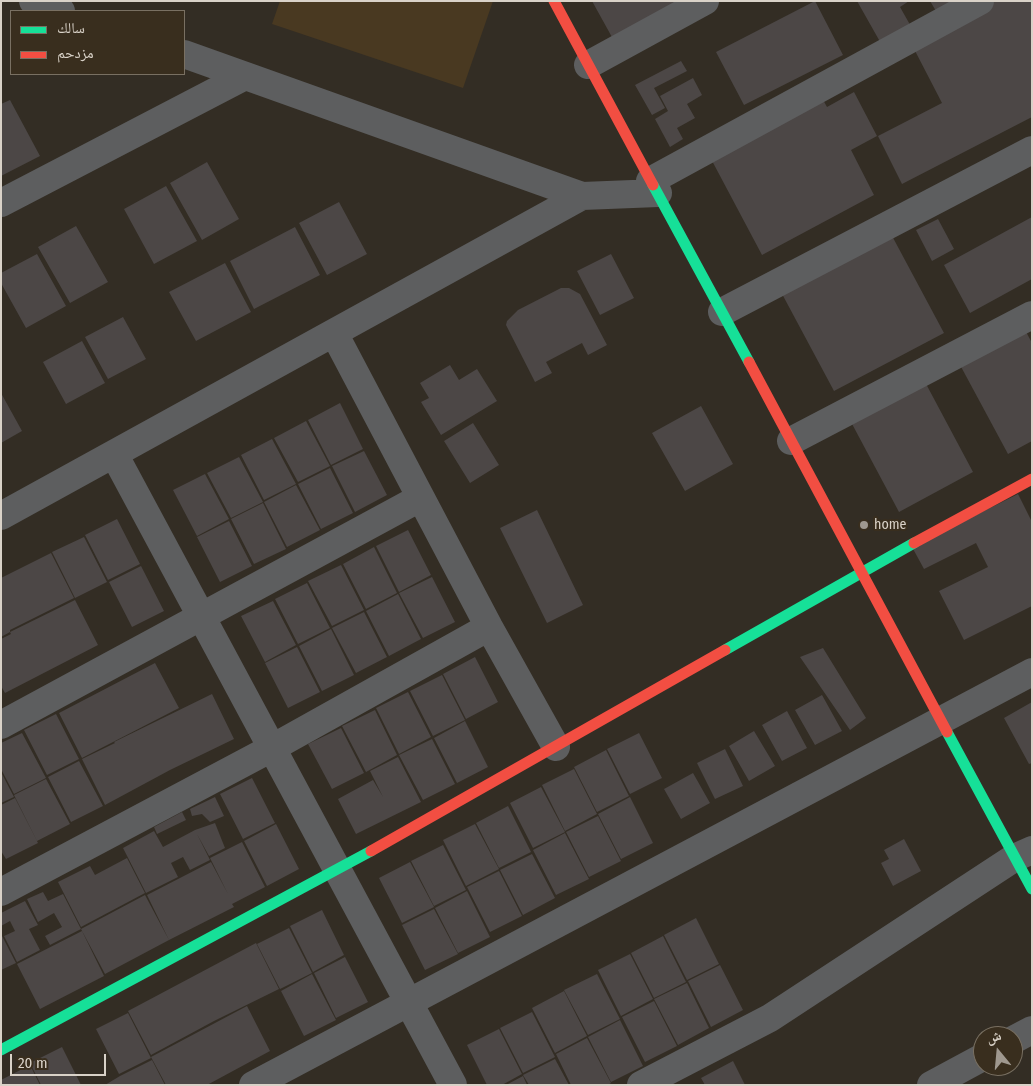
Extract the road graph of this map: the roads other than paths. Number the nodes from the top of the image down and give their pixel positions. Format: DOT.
graph roads {
  1 [pos="32,1"];
  2 [pos="554,1"];
  3 [pos="706,1"];
  4 [pos="980,1"];
  5 [pos="58,10"];
  6 [pos="185,54"];
  7 [pos="588,65"];
  8 [pos="245,76"];
  9 [pos="1032,150"];
  10 [pos="654,187"];
  11 [pos="582,196"];
  12 [pos="1,202"];
  13 [pos="722,312"];
  14 [pos="1032,315"];
  15 [pos="334,333"];
  16 [pos="791,440"];
  17 [pos="114,454"];
  18 [pos="1032,479"];
  19 [pos="420,498"];
  20 [pos="1,516"];
  21 [pos="862,572"];
  22 [pos="201,616"];
  23 [pos="489,627"];
  24 [pos="1032,672"];
  25 [pos="943,721"];
  26 [pos="1,725"];
  27 [pos="556,747"];
  28 [pos="272,748"];
  29 [pos="1023,854"];
  30 [pos="337,870"];
  31 [pos="1032,889"];
  32 [pos="1,892"];
  33 [pos="409,1004"];
  34 [pos="1,1050"];
  35 [pos="973,1062"];
  36 [pos="253,1085"];
  37 [pos="453,1085"];
  38 [pos="641,1085"];
  39 [pos="932,1085"];
  1 -- 5 [label="street"];
  2 -- 7 [label="street"];
  3 -- 7 [label="street"];
  4 -- 10 [label="street"];
  6 -- 8 [label="street"];
  7 -- 10 [label="street"];
  8 -- 11 [label="street"];
  8 -- 12 [label="street"];
  9 -- 13 [label="street"];
  10 -- 11 [label="street"];
  10 -- 13 [label="street"];
  11 -- 15 [label="street"];
  13 -- 16 [label="street"];
  14 -- 16 [label="street"];
  15 -- 17 [label="street"];
  15 -- 19 [label="street"];
  16 -- 21 [label="street"];
  17 -- 20 [label="street"];
  17 -- 22 [label="street"];
  18 -- 21 [label="street"];
  19 -- 22 [label="street"];
  19 -- 23 [label="street"];
  21 -- 25 [label="street"];
  21 -- 27 [label="street"];
  22 -- 26 [label="street"];
  22 -- 28 [label="street"];
  23 -- 27 [label="street"];
  23 -- 28 [label="street"];
  24 -- 25 [label="street"];
  25 -- 29 [label="street"];
  25 -- 33 [label="street"];
  27 -- 30 [label="street"];
  28 -- 30 [label="street"];
  28 -- 32 [label="street"];
  29 -- 31 [label="street"];
  29 -- 38 [label="street"];
  30 -- 33 [label="street"];
  30 -- 34 [label="street"];
  33 -- 36 [label="street"];
  33 -- 37 [label="street"];
  35 -- 39 [label="street"];
}
